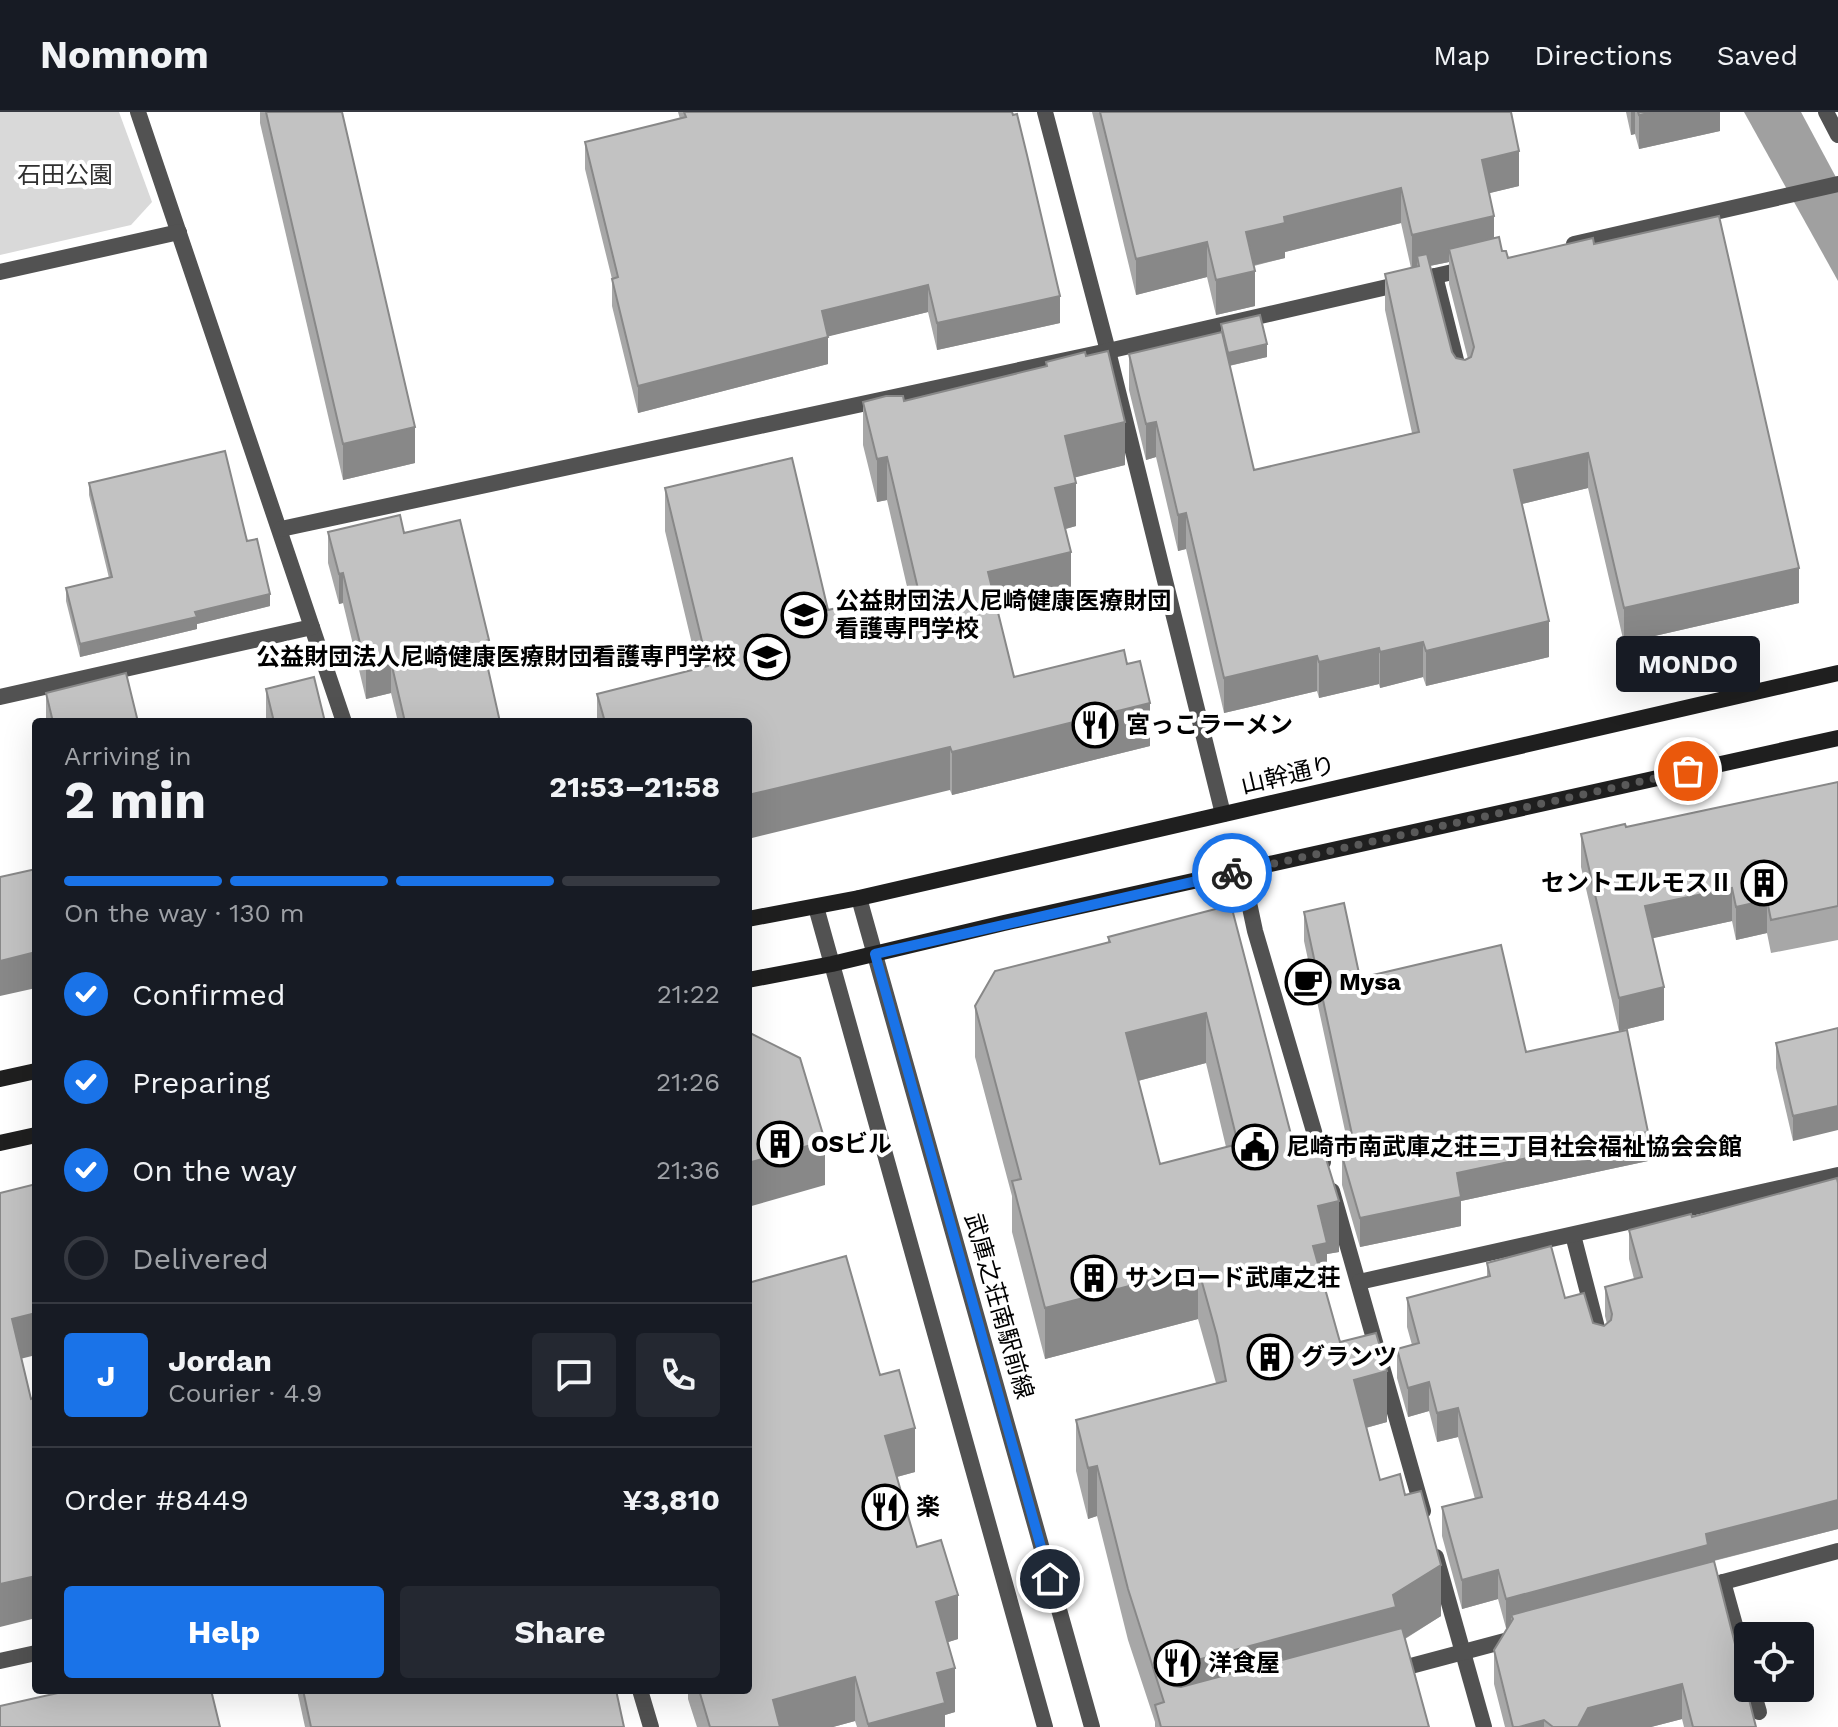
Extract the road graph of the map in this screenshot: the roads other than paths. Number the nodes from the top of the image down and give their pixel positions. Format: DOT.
graph roads {
  1 [pos="138,112"];
  2 [pos="1045,112"];
  3 [pos="1826,112"];
  4 [pos="1838,135"];
  5 [pos="1838,184"];
  6 [pos="179,232"];
  7 [pos="1551,249"];
  8 [pos="1493,263"];
  9 [pos="0,272"];
  10 [pos="1435,276"];
  11 [pos="1108,351"];
  12 [pos="1463,385"];
  13 [pos="281,529"];
  14 [pos="312,627"];
  15 [pos="1838,673"];
  16 [pos="0,697"];
  17 [pos="343,718"];
  18 [pos="1838,738"];
  19 [pos="1223,814"];
  20 [pos="1242,870"];
  21 [pos="859,898"];
  22 [pos="816,907"];
  23 [pos="752,918"];
  24 [pos="875,954"];
  25 [pos="832,964"];
  26 [pos="752,979"];
  27 [pos="32,1072"];
  28 [pos="0,1079"];
  29 [pos="32,1136"];
  30 [pos="0,1143"];
  31 [pos="1838,1175"];
  32 [pos="1573,1235"];
  33 [pos="1359,1282"];
  34 [pos="1601,1345"];
  35 [pos="1838,1551"];
  36 [pos="1723,1582"];
  37 [pos="1692,1591"];
  38 [pos="1734,1622"];
  39 [pos="1539,1632"];
  40 [pos="1463,1653"];
  41 [pos="32,1654"];
  42 [pos="0,1661"];
  43 [pos="1373,1676"];
  44 [pos="641,1694"];
  45 [pos="1756,1702"];
  46 [pos="1759,1712"];
  47 [pos="651,1727"];
  48 [pos="1045,1727"];
  49 [pos="1092,1727"];
  50 [pos="1484,1727"];
  1 -- 6 [label="street"];
  2 -- 11 [label="street"];
  3 -- 4 [label="street"];
  5 -- 7 [label="street"];
  6 -- 9 [label="street"];
  6 -- 13 [label="street"];
  8 -- 10 [label="street"];
  10 -- 11 [label="street"];
  10 -- 12 [label="street"];
  11 -- 13 [label="street"];
  11 -- 19 [label="street"];
  13 -- 14 [label="street"];
  14 -- 16 [label="street"];
  14 -- 17 [label="street"];
  15 -- 19 [label="street, 山幹通り"];
  18 -- 20 [label="street"];
  19 -- 21 [label="street, 山幹通り"];
  20 -- 24 [label="street"];
  20 -- 33 [label="street"];
  21 -- 22 [label="street, 山幹通り"];
  21 -- 24 [label="street, 武庫之荘南駅前線"];
  22 -- 23 [label="street, 山幹通り"];
  22 -- 25 [label="street"];
  24 -- 25 [label="street"];
  24 -- 49 [label="street, 武庫之荘南駅前線"];
  25 -- 26 [label="street"];
  25 -- 48 [label="street"];
  27 -- 28 [label="street"];
  29 -- 30 [label="street"];
  31 -- 32 [label="street"];
  32 -- 33 [label="street"];
  32 -- 34 [label="street"];
  33 -- 40 [label="street"];
  35 -- 36 [label="street"];
  36 -- 37 [label="street"];
  36 -- 38 [label="street"];
  39 -- 40 [label="street"];
  40 -- 43 [label="street"];
  40 -- 50 [label="street"];
  41 -- 42 [label="street"];
  44 -- 47 [label="street"];
  45 -- 46 [label="street"];
}
